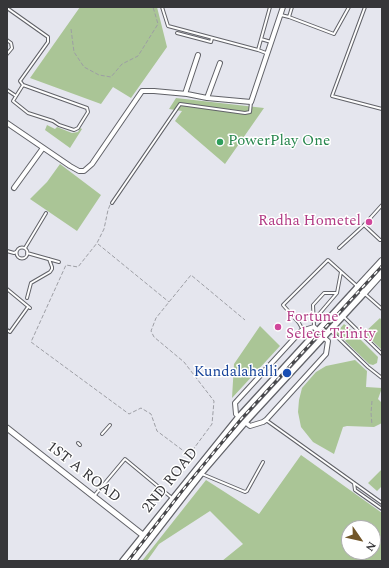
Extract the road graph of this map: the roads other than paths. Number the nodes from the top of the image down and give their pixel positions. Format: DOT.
graph roads {
  1 [pos="162,7"];
  2 [pos="270,7"];
  3 [pos="283,7"];
  4 [pos="292,7"];
  5 [pos="349,7"];
  6 [pos="365,7"];
  7 [pos="7,8"];
  8 [pos="281,15"];
  9 [pos="289,17"];
  10 [pos="177,33"];
  11 [pos="212,38"];
  12 [pos="261,39"];
  13 [pos="7,40"];
  14 [pos="272,42"];
  15 [pos="258,50"];
  16 [pos="268,53"];
  17 [pos="7,54"];
  18 [pos="198,55"];
  19 [pos="220,63"];
  20 [pos="23,85"];
  21 [pos="7,90"];
  22 [pos="185,94"];
  23 [pos="16,96"];
  24 [pos="207,98"];
  25 [pos="251,102"];
  26 [pos="382,109"];
  27 [pos="7,124"];
  28 [pos="43,148"];
  29 [pos="14,188"];
  30 [pos="112,202"];
  31 [pos="382,205"];
  32 [pos="46,213"];
  33 [pos="364,225"];
  34 [pos="382,240"];
  35 [pos="25,248"];
  36 [pos="339,248"];
  37 [pos="7,251"];
  38 [pos="16,252"];
  39 [pos="27,253"];
  40 [pos="49,259"];
  41 [pos="382,261"];
  42 [pos="59,262"];
  43 [pos="341,272"];
  44 [pos="382,273"];
  45 [pos="358,287"];
  46 [pos="7,289"];
  47 [pos="364,293"];
  48 [pos="337,294"];
  49 [pos="27,298"];
  50 [pos="382,309"];
  51 [pos="343,316"];
  52 [pos="314,320"];
  53 [pos="316,329"];
  54 [pos="7,330"];
  55 [pos="303,330"];
  56 [pos="329,330"];
  57 [pos="323,337"];
  58 [pos="382,354"];
  59 [pos="382,378"];
  60 [pos="239,417"];
  61 [pos="266,420"];
  62 [pos="245,422"];
  63 [pos="110,425"];
  64 [pos="7,428"];
  65 [pos="102,434"];
  66 [pos="263,462"];
  67 [pos="201,474"];
  68 [pos="354,483"];
  69 [pos="94,496"];
  70 [pos="173,498"];
  71 [pos="382,503"];
  72 [pos="382,509"];
  73 [pos="144,536"];
  74 [pos="136,560"];
  75 [pos="123,561"];
  1 -- 11 [label="lane"];
  2 -- 12 [label="lane"];
  3 -- 8 [label="street"];
  4 -- 9 [label="lane"];
  5 -- 9 [label="lane"];
  6 -- 26 [label="lane"];
  7 -- 20 [label="lane"];
  8 -- 9 [label="lane"];
  8 -- 14 [label="street"];
  10 -- 11 [label="lane"];
  11 -- 15 [label="lane"];
  12 -- 14 [label="lane"];
  12 -- 15 [label="lane"];
  13 -- 17 [label="lane"];
  14 -- 16 [label="street"];
  15 -- 16 [label="lane"];
  16 -- 25 [label="street"];
  18 -- 22 [label="street"];
  19 -- 24 [label="street"];
  20 -- 23 [label="lane"];
  20 -- 23 [label="lane"];
  21 -- 23 [label="lane"];
  22 -- 24 [label="street"];
  22 -- 28 [label="street"];
  24 -- 25 [label="street"];
  25 -- 30 [label="lane"];
  27 -- 28 [label="street"];
  28 -- 29 [label="street"];
  31 -- 33 [label="lane"];
  32 -- 35 [label="lane"];
  33 -- 34 [label="lane"];
  33 -- 36 [label="lane"];
  35 -- 38 [label="lane"];
  35 -- 39 [label="lane"];
  37 -- 38 [label="lane"];
  38 -- 39 [label="lane"];
  39 -- 40 [label="lane"];
  40 -- 42 [label="lane"];
  40 -- 49 [label="lane"];
  41 -- 45 [label="main road, 2ND ROAD"];
  43 -- 45 [label="lane"];
  43 -- 48 [label="lane"];
  43 -- 55 [label="lane"];
  44 -- 47 [label="main road, 2ND ROAD"];
  45 -- 47 [label="main road"];
  45 -- 53 [label="main road, 2ND ROAD"];
  46 -- 54 [label="lane"];
  47 -- 50 [label="lane"];
  47 -- 51 [label="main road, 2ND ROAD"];
  48 -- 52 [label="lane"];
  48 -- 52 [label="lane"];
  51 -- 56 [label="main road, 2ND ROAD"];
  51 -- 58 [label="lane"];
  52 -- 53 [label="lane"];
  53 -- 55 [label="street"];
  53 -- 60 [label="main road, 2ND ROAD"];
  55 -- 60 [label="street"];
  56 -- 57 [label="main road, 2ND ROAD"];
  56 -- 59 [label="lane"];
  57 -- 61 [label="street"];
  57 -- 62 [label="main road, 2ND ROAD"];
  60 -- 70 [label="main road, 2ND ROAD"];
  61 -- 62 [label="street"];
  61 -- 68 [label="lane"];
  62 -- 67 [label="main road, 2ND ROAD"];
  63 -- 65 [label="lane"];
  64 -- 69 [label="street, 1ST A ROAD"];
  66 -- 67 [label="lane"];
  67 -- 74 [label="main road, 2ND ROAD"];
  68 -- 71 [label="lane"];
  68 -- 72 [label="lane"];
  69 -- 70 [label="lane"];
  69 -- 73 [label="street, 1ST A ROAD"];
  70 -- 73 [label="main road, 2ND ROAD"];
  73 -- 75 [label="main road, 2ND ROAD"];
}
